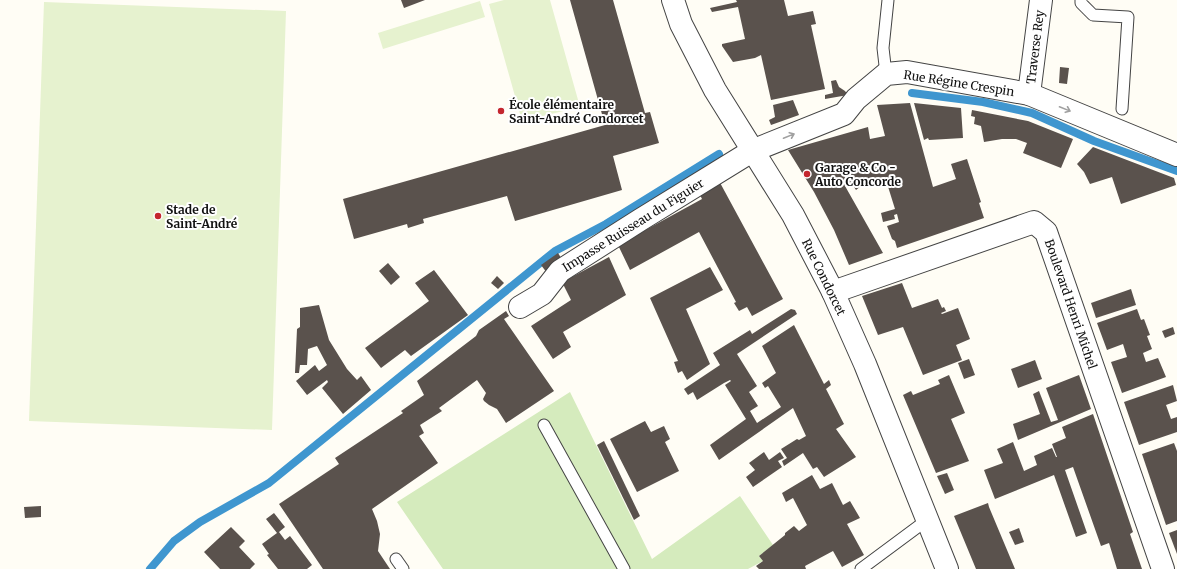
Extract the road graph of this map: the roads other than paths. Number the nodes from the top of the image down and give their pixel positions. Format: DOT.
graph roads {
  1 [pos="672,0"];
  2 [pos="888,0"];
  3 [pos="1041,0"];
  4 [pos="1082,0"];
  5 [pos="886,74"];
  6 [pos="1029,94"];
  7 [pos="1122,109"];
  8 [pos="752,151"];
  9 [pos="1177,155"];
  10 [pos="833,292"];
  11 [pos="520,307"];
  12 [pos="544,425"];
  13 [pos="927,520"];
  14 [pos="396,559"];
  15 [pos="403,569"];
  16 [pos="624,569"];
  17 [pos="861,569"];
  18 [pos="947,569"];
  19 [pos="1163,569"];
  1 -- 8 [label="street, Rue Condorcet"];
  2 -- 5 [label="lane"];
  3 -- 6 [label="street, Traverse Rey"];
  4 -- 7 [label="lane"];
  5 -- 6 [label="street, Rue Régine Crespin"];
  8 -- 5 [label="street, Rue Régine Crespin, one-way"];
  6 -- 9 [label="street, Rue Régine Crespin, one-way"];
  8 -- 10 [label="street, Rue Condorcet"];
  8 -- 11 [label="street, Impasse Ruisseau du Figuier"];
  10 -- 13 [label="street, Rue Condorcet"];
  10 -- 19 [label="street, Boulevard Henri Michel"];
  12 -- 16 [label="lane"];
  13 -- 17 [label="lane"];
  13 -- 18 [label="street, Rue Condorcet"];
  14 -- 15 [label="lane"];
}
